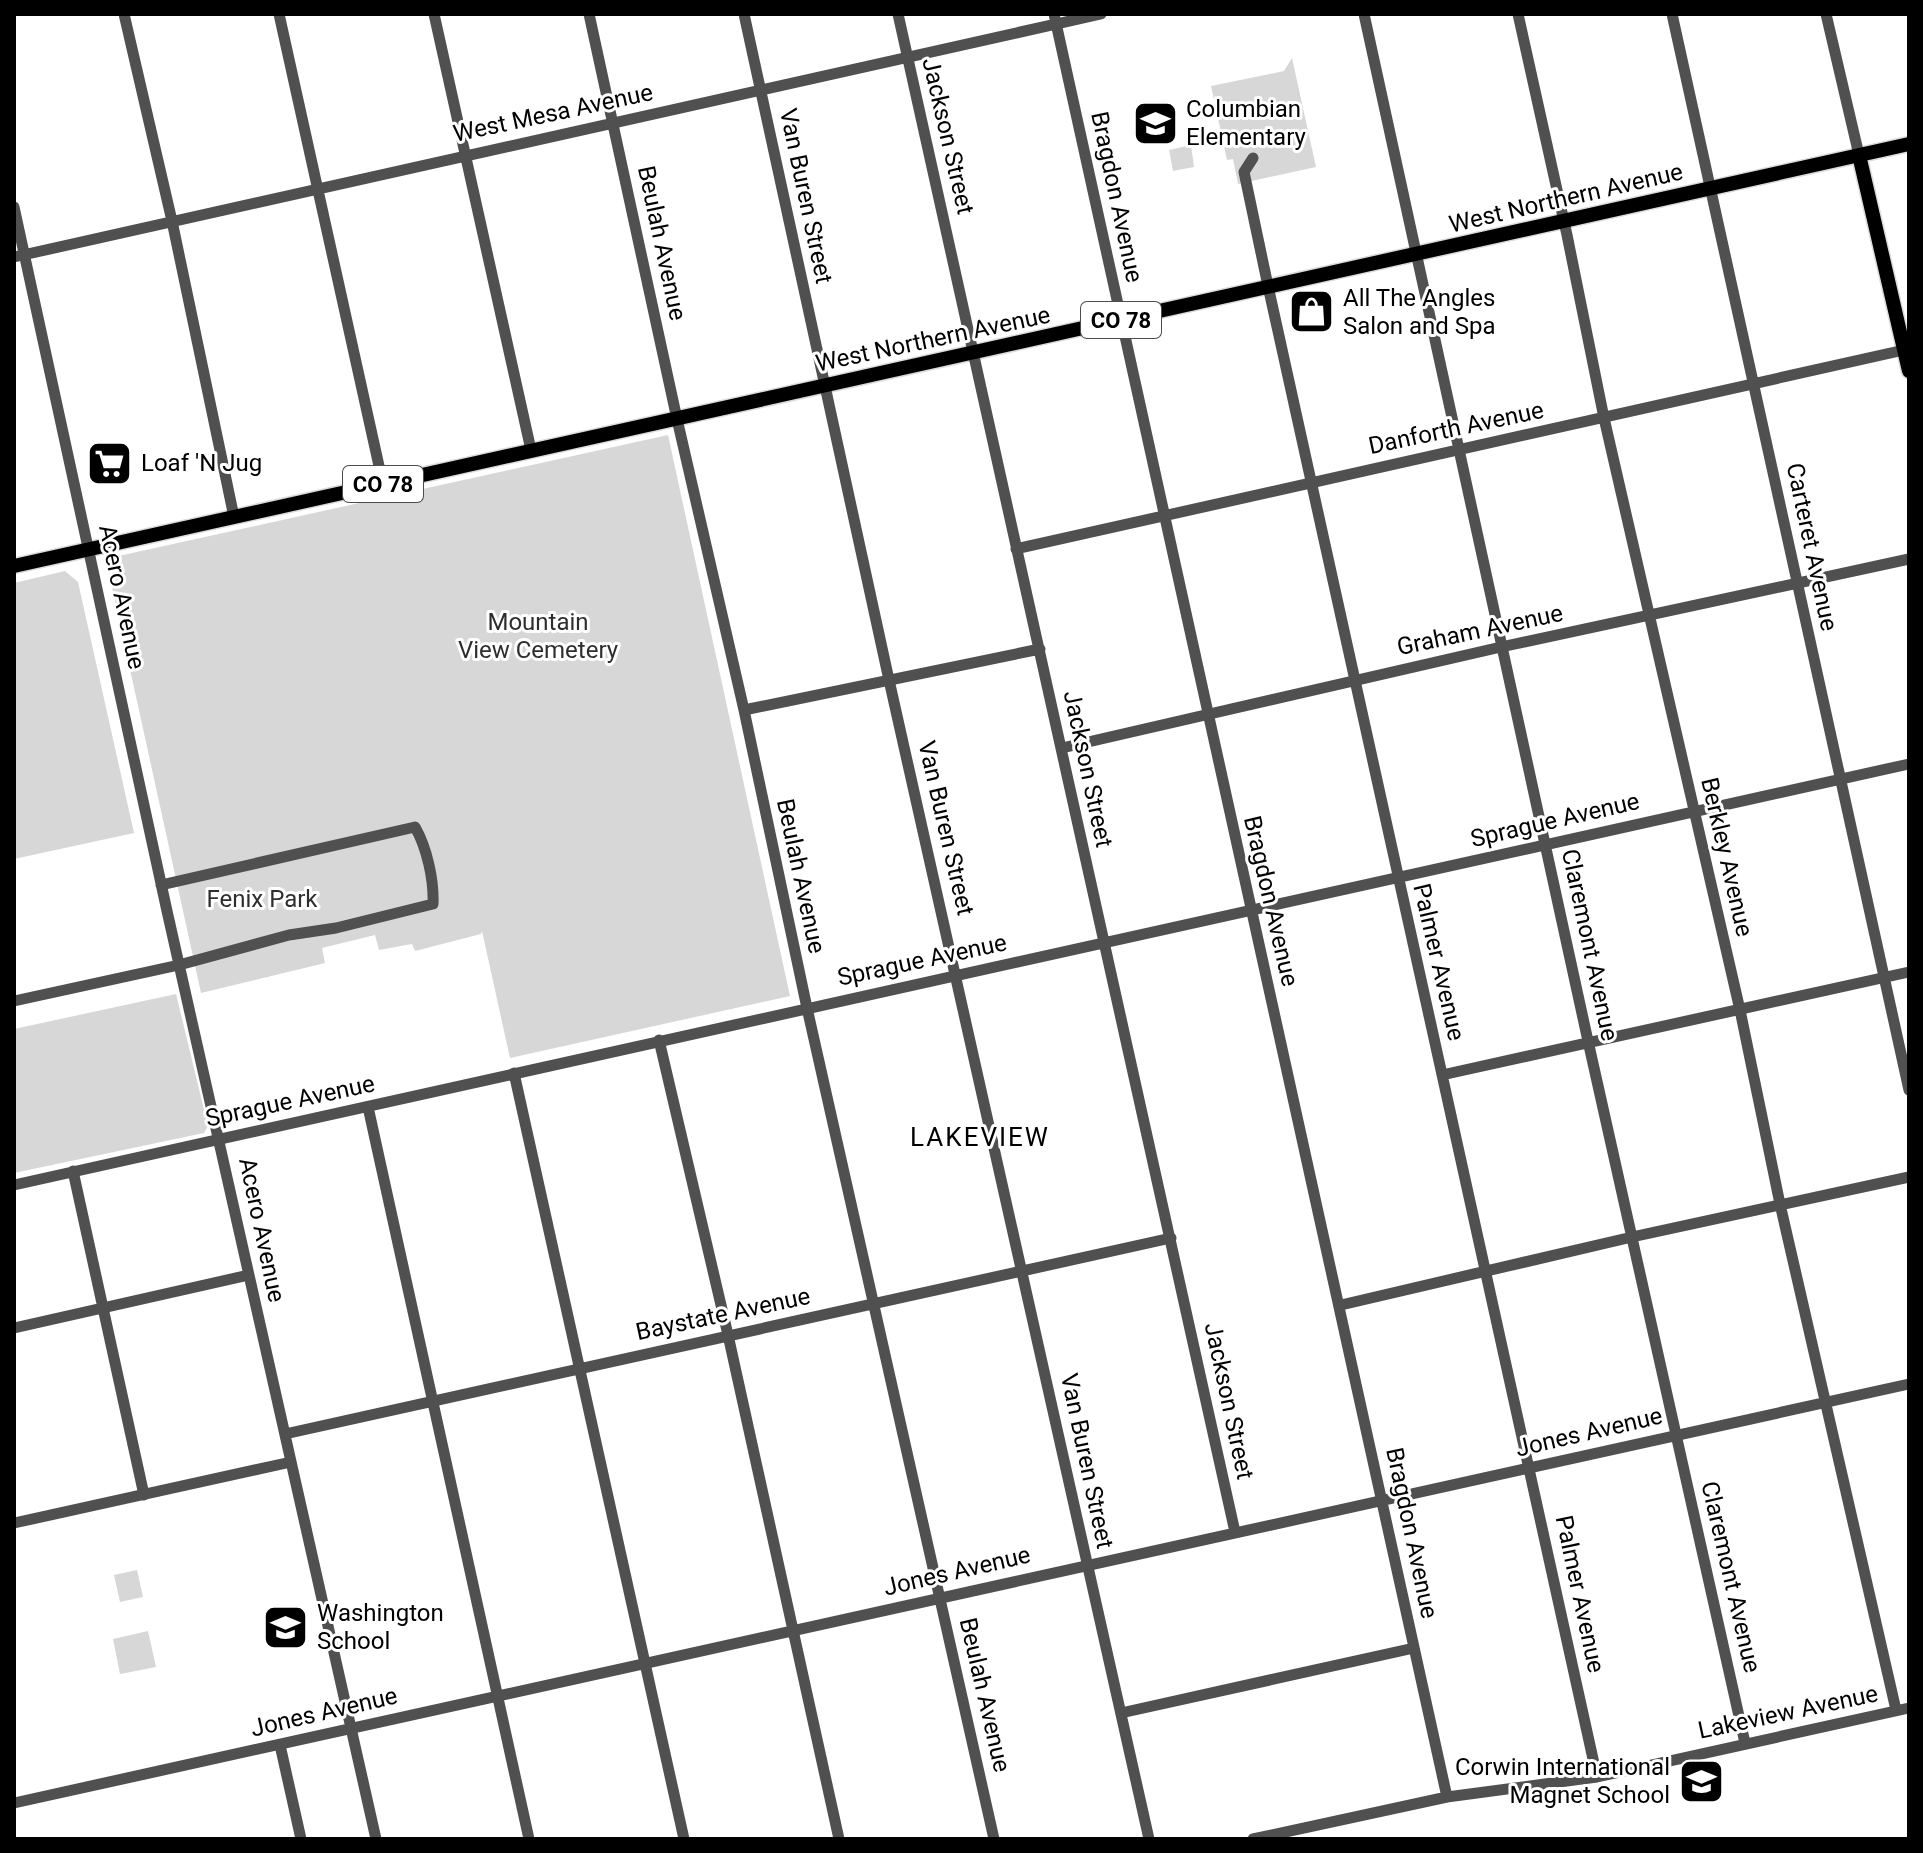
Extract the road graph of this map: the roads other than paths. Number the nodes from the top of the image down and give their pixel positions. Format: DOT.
graph roads {
  1 [pos="124,14"];
  2 [pos="279,14"];
  3 [pos="434,14"];
  4 [pos="589,14"];
  5 [pos="744,14"];
  6 [pos="898,14"];
  7 [pos="1101,14"];
  8 [pos="1364,14"];
  9 [pos="1518,14"];
  10 [pos="1672,14"];
  11 [pos="1826,14"];
  12 [pos="1055,19"];
  13 [pos="909,57"];
  14 [pos="761,90"];
  15 [pos="614,123"];
  16 [pos="1909,144"];
  17 [pos="466,155"];
  18 [pos="1859,155"];
  19 [pos="1253,158"];
  20 [pos="318,188"];
  21 [pos="1711,188"];
  22 [pos="14,207"];
  23 [pos="1564,220"];
  24 [pos="172,221"];
  25 [pos="1417,253"];
  26 [pos="19,255"];
  27 [pos="1268,286"];
  28 [pos="1122,320"];
  29 [pos="1904,350"];
  30 [pos="974,352"];
  31 [pos="1909,371"];
  32 [pos="1754,384"];
  33 [pos="825,385"];
  34 [pos="1604,418"];
  35 [pos="677,419"];
  36 [pos="531,450"];
  37 [pos="1460,451"];
  38 [pos="1310,481"];
  39 [pos="383,484"];
  40 [pos="1163,514"];
  41 [pos="234,517"];
  42 [pos="1016,549"];
  43 [pos="89,550"];
  44 [pos="1909,559"];
  45 [pos="14,566"];
  46 [pos="1797,582"];
  47 [pos="1649,616"];
  48 [pos="1501,647"];
  49 [pos="1040,649"];
  50 [pos="889,680"];
  51 [pos="1355,681"];
  52 [pos="744,710"];
  53 [pos="1207,714"];
  54 [pos="1062,748"];
  55 [pos="1909,764"];
  56 [pos="1840,778"];
  57 [pos="1693,812"];
  58 [pos="1547,845"];
  59 [pos="1398,879"];
  60 [pos="161,885"];
  61 [pos="1251,911"];
  62 [pos="1103,943"];
  63 [pos="179,965"];
  64 [pos="1909,972"];
  65 [pos="958,975"];
  66 [pos="1885,978"];
  67 [pos="14,1001"];
  68 [pos="807,1008"];
  69 [pos="1740,1010"];
  70 [pos="659,1040"];
  71 [pos="1588,1041"];
  72 [pos="514,1073"];
  73 [pos="1442,1075"];
  74 [pos="1909,1090"];
  75 [pos="368,1107"];
  76 [pos="219,1139"];
  77 [pos="73,1171"];
  78 [pos="1909,1177"];
  79 [pos="14,1185"];
  80 [pos="1780,1204"];
  81 [pos="1632,1237"];
  82 [pos="1171,1238"];
  83 [pos="1022,1270"];
  84 [pos="1484,1270"];
  85 [pos="249,1275"];
  86 [pos="874,1304"];
  87 [pos="1341,1305"];
  88 [pos="103,1308"];
  89 [pos="14,1328"];
  90 [pos="728,1335"];
  91 [pos="579,1369"];
  92 [pos="1909,1384"];
  93 [pos="432,1402"];
  94 [pos="1828,1403"];
  95 [pos="285,1434"];
  96 [pos="1676,1435"];
  97 [pos="291,1462"];
  98 [pos="1530,1468"];
  99 [pos="144,1495"];
  100 [pos="1382,1501"];
  101 [pos="14,1523"];
  102 [pos="1235,1532"];
  103 [pos="1087,1565"];
  104 [pos="940,1598"];
  105 [pos="792,1630"];
  106 [pos="1414,1648"];
  107 [pos="645,1663"];
  108 [pos="498,1697"];
  109 [pos="1909,1708"];
  110 [pos="1896,1710"];
  111 [pos="1121,1713"];
  112 [pos="351,1728"];
  113 [pos="1745,1743"];
  114 [pos="280,1745"];
  115 [pos="1597,1777"];
  116 [pos="1447,1797"];
  117 [pos="14,1803"];
  118 [pos="301,1839"];
  119 [pos="376,1839"];
  120 [pos="529,1839"];
  121 [pos="684,1839"];
  122 [pos="839,1839"];
  123 [pos="994,1839"];
  124 [pos="1149,1839"];
  125 [pos="1253,1839"];
  1 -- 24 [label="street"];
  2 -- 20 [label="street"];
  3 -- 17 [label="street"];
  4 -- 15 [label="street, Beulah Avenue"];
  5 -- 14 [label="street, Van Buren Street"];
  6 -- 13 [label="street, Jackson Street"];
  7 -- 12 [label="street, West Mesa Avenue"];
  8 -- 25 [label="street, Claremont Avenue"];
  9 -- 23 [label="street, Berkley Avenue"];
  10 -- 21 [label="street, Carteret Avenue"];
  11 -- 18 [label="street"];
  12 -- 13 [label="street, West Mesa Avenue"];
  12 -- 28 [label="street, Bragdon Avenue"];
  13 -- 14 [label="street, West Mesa Avenue"];
  13 -- 30 [label="street, Jackson Street"];
  14 -- 15 [label="street, West Mesa Avenue"];
  14 -- 33 [label="street, Van Buren Street"];
  15 -- 17 [label="street, West Mesa Avenue"];
  15 -- 35 [label="street, Beulah Avenue"];
  16 -- 18 [label="main road, West Northern Avenue / CO 78"];
  17 -- 20 [label="street, West Mesa Avenue"];
  17 -- 36 [label="street"];
  18 -- 21 [label="main road, West Northern Avenue / CO 78"];
  18 -- 29 [label="main road"];
  19 -- 27 [label="street, Palmer Avenue"];
  20 -- 24 [label="street, West Mesa Avenue"];
  20 -- 39 [label="street"];
  21 -- 23 [label="main road, West Northern Avenue / CO 78"];
  21 -- 32 [label="street, Carteret Avenue"];
  22 -- 26 [label="street, Acero Avenue"];
  23 -- 25 [label="main road, West Northern Avenue / CO 78"];
  23 -- 34 [label="street, Berkley Avenue"];
  24 -- 26 [label="street, West Mesa Avenue"];
  24 -- 41 [label="street"];
  25 -- 27 [label="main road, West Northern Avenue / CO 78"];
  25 -- 37 [label="street, Claremont Avenue"];
  26 -- 43 [label="street, Acero Avenue"];
  27 -- 28 [label="main road, West Northern Avenue / CO 78"];
  27 -- 38 [label="street, Palmer Avenue"];
  28 -- 30 [label="main road, West Northern Avenue / CO 78"];
  28 -- 40 [label="street, Bragdon Avenue"];
  29 -- 31 [label="main road"];
  29 -- 32 [label="street, Danforth Avenue"];
  30 -- 33 [label="main road, West Northern Avenue / CO 78"];
  30 -- 42 [label="street, Jackson Street"];
  32 -- 34 [label="street, Danforth Avenue"];
  32 -- 46 [label="street, Carteret Avenue"];
  33 -- 35 [label="main road, West Northern Avenue / CO 78"];
  33 -- 50 [label="street, Van Buren Street"];
  34 -- 37 [label="street, Danforth Avenue"];
  34 -- 47 [label="street, Berkley Avenue"];
  35 -- 36 [label="main road, West Northern Avenue / CO 78"];
  35 -- 52 [label="street, Beulah Avenue"];
  36 -- 39 [label="main road, West Northern Avenue / CO 78"];
  37 -- 38 [label="street, Danforth Avenue"];
  37 -- 48 [label="street, Claremont Avenue"];
  38 -- 40 [label="street, Danforth Avenue"];
  38 -- 51 [label="street, Palmer Avenue"];
  39 -- 41 [label="main road, West Northern Avenue / CO 78"];
  40 -- 42 [label="street, Danforth Avenue"];
  40 -- 53 [label="street, Bragdon Avenue"];
  41 -- 43 [label="main road, West Northern Avenue / CO 78"];
  42 -- 49 [label="street, Jackson Street"];
  43 -- 45 [label="main road, West Northern Avenue / CO 78"];
  43 -- 60 [label="street, Acero Avenue"];
  44 -- 46 [label="street, Graham Avenue"];
  46 -- 47 [label="street, Graham Avenue"];
  46 -- 56 [label="street, Carteret Avenue"];
  47 -- 48 [label="street, Graham Avenue"];
  47 -- 57 [label="street, Berkley Avenue"];
  48 -- 51 [label="street, Graham Avenue"];
  48 -- 58 [label="street, Claremont Avenue"];
  49 -- 50 [label="street"];
  49 -- 54 [label="street, Jackson Street"];
  50 -- 52 [label="street"];
  50 -- 65 [label="street, Van Buren Street"];
  51 -- 53 [label="street, Graham Avenue"];
  51 -- 59 [label="street, Palmer Avenue"];
  52 -- 68 [label="street, Beulah Avenue"];
  53 -- 54 [label="street, Graham Avenue"];
  53 -- 61 [label="street, Bragdon Avenue"];
  54 -- 62 [label="street, Jackson Street"];
  55 -- 56 [label="street, Sprague Avenue"];
  56 -- 57 [label="street, Sprague Avenue"];
  56 -- 66 [label="street, Carteret Avenue"];
  57 -- 58 [label="street, Sprague Avenue"];
  57 -- 69 [label="street, Berkley Avenue"];
  58 -- 59 [label="street, Sprague Avenue"];
  58 -- 71 [label="street, Claremont Avenue"];
  59 -- 61 [label="street, Sprague Avenue"];
  59 -- 73 [label="street, Palmer Avenue"];
  60 -- 63 [label="street, Acero Avenue"];
  60 -- 63 [label="street"];
  61 -- 62 [label="street, Sprague Avenue"];
  61 -- 87 [label="street, Bragdon Avenue"];
  62 -- 65 [label="street, Sprague Avenue"];
  62 -- 82 [label="street, Jackson Street"];
  63 -- 67 [label="street"];
  63 -- 76 [label="street, Acero Avenue"];
  64 -- 66 [label="street"];
  65 -- 68 [label="street, Sprague Avenue"];
  65 -- 83 [label="street, Van Buren Street"];
  66 -- 69 [label="street"];
  66 -- 74 [label="street, Carteret Avenue"];
  68 -- 70 [label="street, Sprague Avenue"];
  68 -- 86 [label="street, Beulah Avenue"];
  69 -- 71 [label="street"];
  69 -- 80 [label="street, Berkley Avenue"];
  70 -- 72 [label="street, Sprague Avenue"];
  70 -- 90 [label="street"];
  71 -- 73 [label="street"];
  71 -- 81 [label="street, Claremont Avenue"];
  72 -- 75 [label="street, Sprague Avenue"];
  72 -- 91 [label="street"];
  73 -- 84 [label="street, Palmer Avenue"];
  75 -- 76 [label="street, Sprague Avenue"];
  75 -- 93 [label="street"];
  76 -- 77 [label="street, Sprague Avenue"];
  76 -- 85 [label="street, Acero Avenue"];
  77 -- 79 [label="street, Sprague Avenue"];
  77 -- 88 [label="street"];
  78 -- 80 [label="street"];
  80 -- 81 [label="street"];
  80 -- 94 [label="street, Berkley Avenue"];
  81 -- 84 [label="street"];
  81 -- 96 [label="street, Claremont Avenue"];
  82 -- 83 [label="street, Baystate Avenue"];
  82 -- 102 [label="street, Jackson Street"];
  83 -- 86 [label="street, Baystate Avenue"];
  83 -- 103 [label="street, Van Buren Street"];
  84 -- 87 [label="street"];
  84 -- 98 [label="street, Palmer Avenue"];
  85 -- 88 [label="street"];
  85 -- 95 [label="street, Acero Avenue"];
  86 -- 90 [label="street, Baystate Avenue"];
  86 -- 104 [label="street, Beulah Avenue"];
  87 -- 100 [label="street, Bragdon Avenue"];
  88 -- 89 [label="street"];
  88 -- 99 [label="street"];
  90 -- 91 [label="street, Baystate Avenue"];
  90 -- 105 [label="street"];
  91 -- 93 [label="street, Baystate Avenue"];
  91 -- 107 [label="street"];
  92 -- 94 [label="street, Jones Avenue"];
  93 -- 95 [label="street, Baystate Avenue"];
  93 -- 108 [label="street"];
  94 -- 96 [label="street, Jones Avenue"];
  94 -- 110 [label="street, Berkley Avenue"];
  95 -- 97 [label="street, Acero Avenue"];
  96 -- 98 [label="street, Jones Avenue"];
  96 -- 113 [label="street, Claremont Avenue"];
  97 -- 99 [label="street"];
  97 -- 112 [label="street, Acero Avenue"];
  98 -- 100 [label="street, Jones Avenue"];
  98 -- 115 [label="street, Palmer Avenue"];
  99 -- 101 [label="street"];
  100 -- 102 [label="street, Jones Avenue"];
  100 -- 106 [label="street, Bragdon Avenue"];
  102 -- 103 [label="street, Jones Avenue"];
  103 -- 104 [label="street, Jones Avenue"];
  103 -- 111 [label="street, Van Buren Street"];
  104 -- 105 [label="street, Jones Avenue"];
  104 -- 123 [label="street, Beulah Avenue"];
  105 -- 107 [label="street, Jones Avenue"];
  105 -- 122 [label="street"];
  106 -- 111 [label="street"];
  106 -- 116 [label="street, Bragdon Avenue"];
  107 -- 108 [label="street, Jones Avenue"];
  107 -- 121 [label="street"];
  108 -- 112 [label="street, Jones Avenue"];
  108 -- 120 [label="street"];
  109 -- 110 [label="street, Lakeview Avenue"];
  110 -- 113 [label="street, Lakeview Avenue"];
  111 -- 124 [label="street, Van Buren Street"];
  112 -- 114 [label="street, Jones Avenue"];
  112 -- 119 [label="street, Acero Avenue"];
  113 -- 115 [label="street, Lakeview Avenue"];
  114 -- 117 [label="street, Jones Avenue"];
  114 -- 118 [label="street"];
  115 -- 116 [label="street, Lakeview Avenue"];
  116 -- 125 [label="street, Lakeview Avenue"];
}
